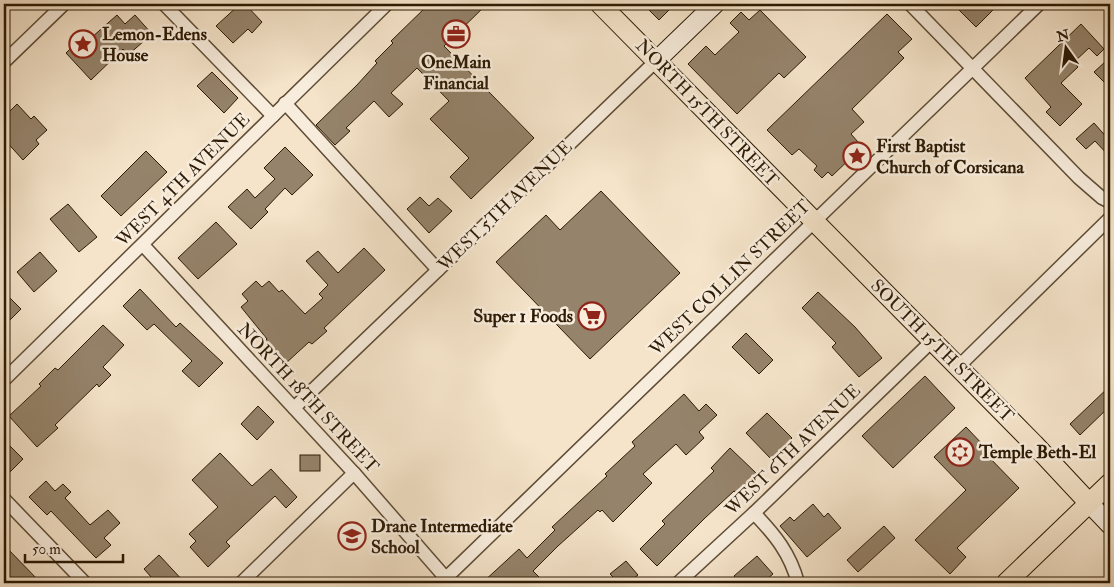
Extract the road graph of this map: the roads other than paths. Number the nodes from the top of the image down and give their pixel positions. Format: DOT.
graph roads {
  1 [pos="64,4"];
  2 [pos="164,4"];
  3 [pos="387,4"];
  4 [pos="600,4"];
  5 [pos="715,4"];
  6 [pos="910,4"];
  7 [pos="1039,4"];
  8 [pos="656,61"];
  9 [pos="4,62"];
  10 [pos="972,68"];
  11 [pos="285,103"];
  12 [pos="274,116"];
  13 [pos="1110,202"];
  14 [pos="1110,218"];
  15 [pos="814,222"];
  16 [pos="143,245"];
  17 [pos="438,270"];
  18 [pos="932,341"];
  19 [pos="958,367"];
  20 [pos="4,380"];
  21 [pos="294,408"];
  22 [pos="354,473"];
  23 [pos="1110,483"];
  24 [pos="4,499"];
  25 [pos="1089,503"];
  26 [pos="754,513"];
  27 [pos="1110,525"];
  28 [pos="448,581"];
  29 [pos="85,583"];
  30 [pos="241,583"];
  31 [pos="678,583"];
  32 [pos="798,583"];
  33 [pos="1006,583"];
  1 -- 9 [label="street"];
  2 -- 12 [label="street"];
  3 -- 11 [label="street, WEST 4TH AVENUE"];
  4 -- 8 [label="main road, NORTH 15TH STREET"];
  5 -- 8 [label="street, WEST 5TH AVENUE"];
  6 -- 10 [label="street"];
  7 -- 10 [label="street, WEST COLLIN STREET"];
  8 -- 15 [label="main road, NORTH 15TH STREET"];
  8 -- 17 [label="street, WEST 5TH AVENUE"];
  10 -- 13 [label="street"];
  10 -- 15 [label="street, WEST COLLIN STREET"];
  11 -- 12 [label="street, WEST 4TH AVENUE"];
  11 -- 17 [label="street"];
  12 -- 16 [label="street, WEST 4TH AVENUE"];
  14 -- 19 [label="street"];
  15 -- 18 [label="main road, SOUTH 15TH STREET"];
  15 -- 28 [label="street, WEST COLLIN STREET"];
  16 -- 20 [label="street, WEST 4TH AVENUE"];
  16 -- 21 [label="street, NORTH 18TH STREET"];
  17 -- 21 [label="street, WEST 5TH AVENUE"];
  18 -- 19 [label="main road, SOUTH 15TH STREET"];
  18 -- 26 [label="street, WEST 6TH AVENUE"];
  19 -- 25 [label="main road, SOUTH 15TH STREET"];
  21 -- 22 [label="street, NORTH 18TH STREET"];
  22 -- 28 [label="street, NORTH 18TH STREET"];
  22 -- 30 [label="street"];
  23 -- 25 [label="main road"];
  24 -- 29 [label="street"];
  25 -- 27 [label="street, SOUTH 15TH STREET"];
  25 -- 33 [label="main road"];
  26 -- 31 [label="street, WEST 6TH AVENUE"];
  26 -- 32 [label="street"];
}
